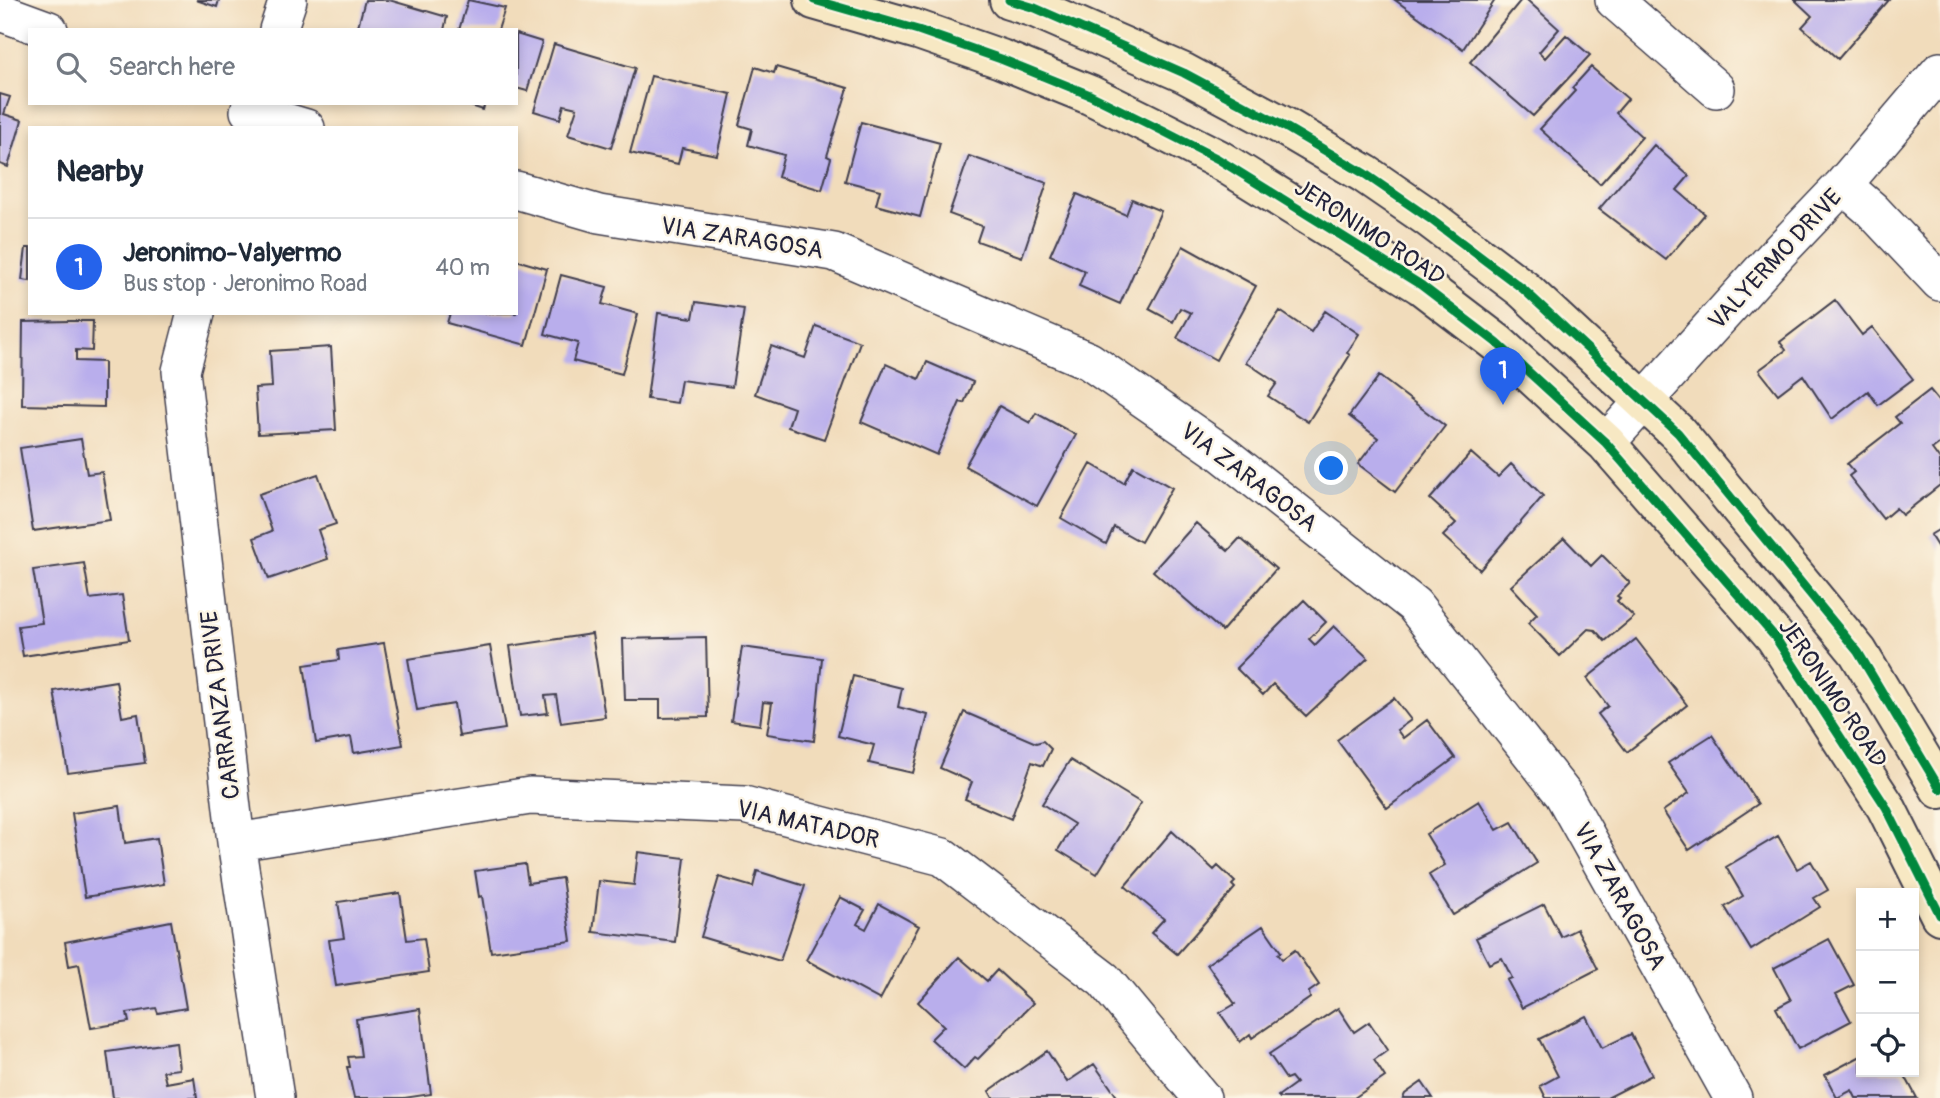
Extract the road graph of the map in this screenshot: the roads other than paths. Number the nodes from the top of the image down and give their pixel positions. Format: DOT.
graph roads {
  1 [pos="288,0"];
  2 [pos="814,0"];
  3 [pos="1009,0"];
  4 [pos="1614,0"];
  5 [pos="0,12"];
  6 [pos="44,28"];
  7 [pos="279,28"];
  8 [pos="1940,71"];
  9 [pos="1716,89"];
  10 [pos="248,114"];
  11 [pos="298,126"];
  12 [pos="1843,186"];
  13 [pos="518,191"];
  14 [pos="1940,282"];
  15 [pos="196,315"];
  16 [pos="1644,400"];
  17 [pos="1606,443"];
  18 [pos="1940,789"];
  19 [pos="236,842"];
  20 [pos="1940,915"];
  21 [pos="275,1098"];
  22 [pos="1202,1098"];
  23 [pos="1733,1098"];
  1 -- 7 [label="street"];
  2 -- 17 [label="main road, JERONIMO ROAD"];
  3 -- 16 [label="main road, JERONIMO ROAD"];
  4 -- 9 [label="street"];
  5 -- 6 [label="street"];
  8 -- 12 [label="street, VALYERMO DRIVE"];
  10 -- 11 [label="street"];
  12 -- 14 [label="street"];
  12 -- 16 [label="street, VALYERMO DRIVE"];
  13 -- 23 [label="street, VIA ZARAGOSA"];
  15 -- 19 [label="street, CARRANZA DRIVE"];
  16 -- 17 [label="street, VALYERMO DRIVE"];
  16 -- 18 [label="main road, JERONIMO ROAD"];
  17 -- 20 [label="main road, JERONIMO ROAD"];
  19 -- 21 [label="street, CARRANZA DRIVE"];
  19 -- 22 [label="street, VIA MATADOR"];
}
